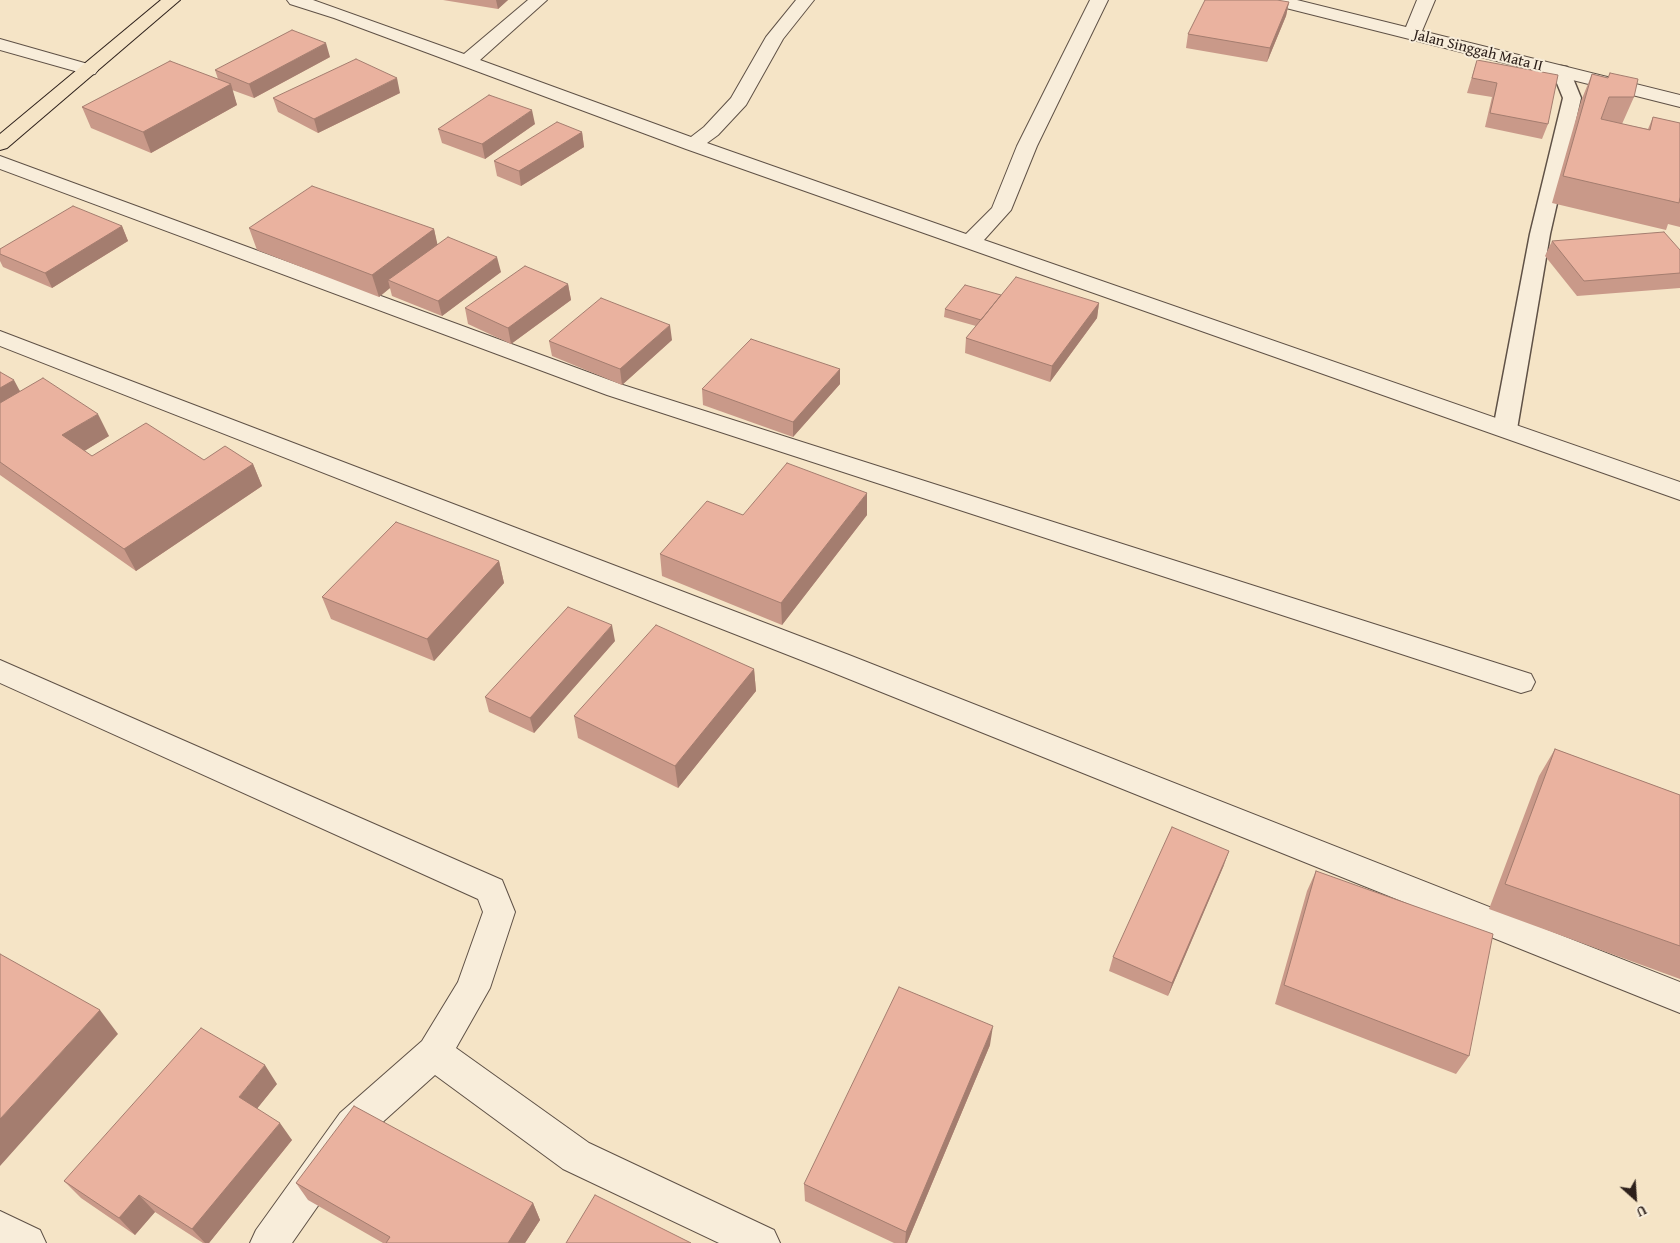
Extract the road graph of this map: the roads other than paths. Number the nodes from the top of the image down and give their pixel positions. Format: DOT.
graph roads {
  1 [pos="171,0"];
  2 [pos="296,0"];
  3 [pos="538,0"];
  4 [pos="805,0"];
  5 [pos="1099,0"];
  6 [pos="1276,0"];
  7 [pos="1426,0"];
  8 [pos="1412,34"];
  9 [pos="0,44"];
  10 [pos="472,57"];
  11 [pos="89,70"];
  12 [pos="1561,71"];
  13 [pos="1680,101"];
  14 [pos="0,144"];
  15 [pos="693,145"];
  16 [pos="0,162"];
  17 [pos="970,242"];
  18 [pos="0,338"];
  19 [pos="1505,429"];
  20 [pos="1680,491"];
  21 [pos="0,671"];
  22 [pos="1521,682"];
  23 [pos="1680,998"];
  24 [pos="434,1053"];
  25 [pos="0,1230"];
  26 [pos="27,1243"];
  27 [pos="269,1243"];
  28 [pos="761,1243"];
  1 -- 11 [label="highway"];
  2 -- 10 [label="street"];
  3 -- 10 [label="street"];
  4 -- 15 [label="street"];
  5 -- 17 [label="street"];
  6 -- 8 [label="street, Jalan Singgah Mata II"];
  7 -- 8 [label="street"];
  8 -- 12 [label="street, Jalan Singgah Mata II"];
  9 -- 11 [label="street"];
  10 -- 15 [label="street"];
  11 -- 14 [label="highway"];
  12 -- 13 [label="street, Jalan Singgah Mata II"];
  12 -- 19 [label="lane"];
  15 -- 17 [label="street"];
  16 -- 22 [label="street"];
  17 -- 19 [label="street"];
  18 -- 23 [label="street"];
  19 -- 20 [label="street"];
  21 -- 24 [label="street"];
  24 -- 27 [label="street"];
  24 -- 28 [label="street"];
  25 -- 26 [label="street"];
}
